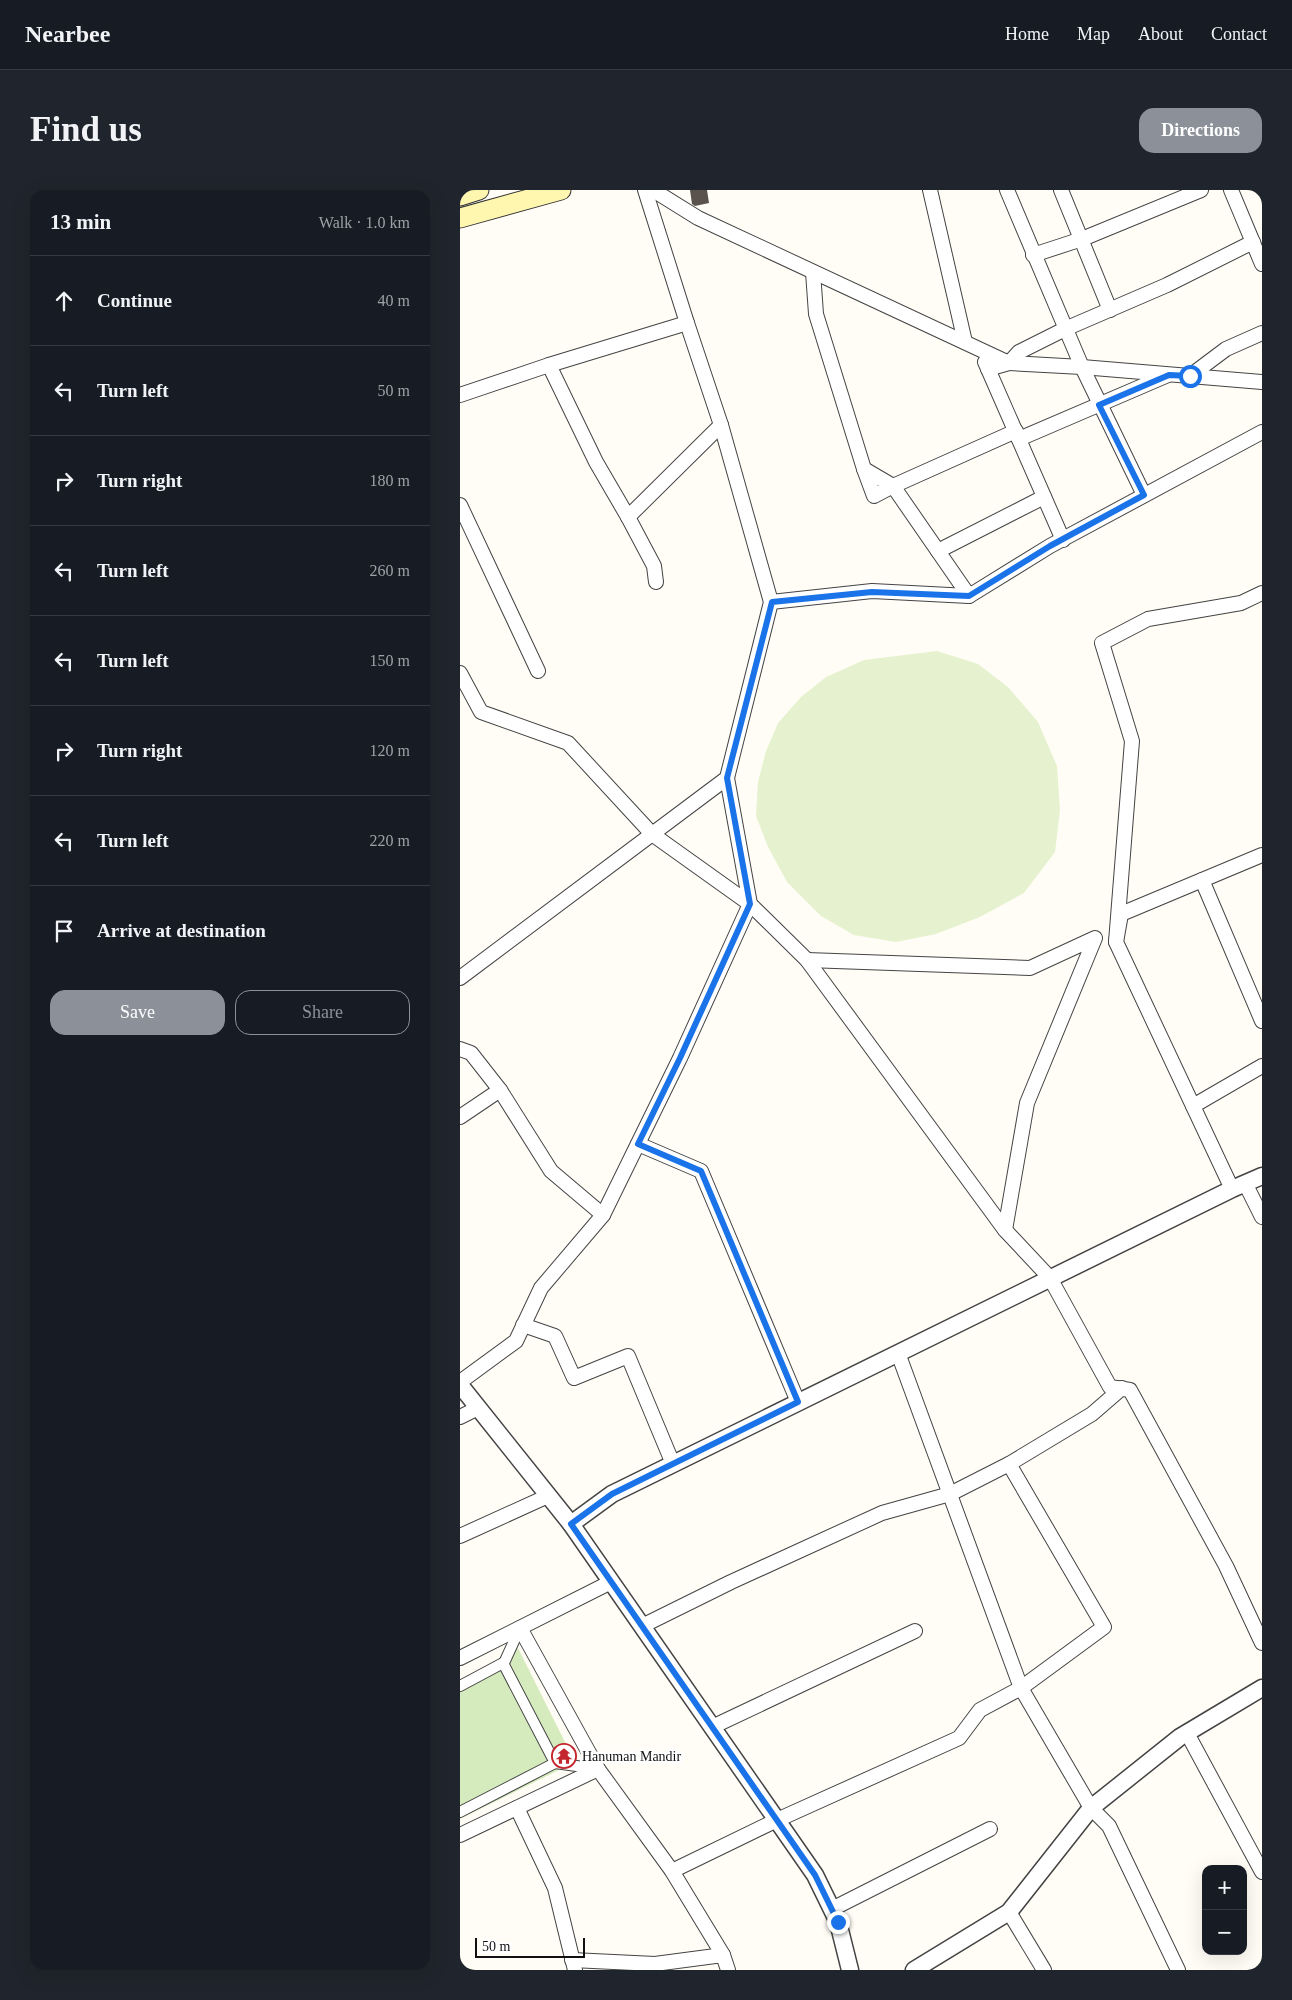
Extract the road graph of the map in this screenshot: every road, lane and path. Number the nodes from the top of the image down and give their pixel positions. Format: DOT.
graph roads {
  1 [pos="479,190"];
  2 [pos="561,190"];
  3 [pos="645,190"];
  4 [pos="653,190"];
  5 [pos="930,190"];
  6 [pos="1007,190"];
  7 [pos="1061,190"];
  8 [pos="1201,190"];
  9 [pos="1231,190"];
  10 [pos="460,196"];
  11 [pos="460,218"];
  12 [pos="1082,239"];
  13 [pos="1253,242"];
  14 [pos="1033,255"];
  15 [pos="1262,264"];
  16 [pos="813,272"];
  17 [pos="1110,310"];
  18 [pos="687,323"];
  19 [pos="1065,329"];
  20 [pos="1262,333"];
  21 [pos="965,342"];
  22 [pos="980,349"];
  23 [pos="1008,362"];
  24 [pos="549,365"];
  25 [pos="1082,367"];
  26 [pos="988,369"];
  27 [pos="1169,375"];
  28 [pos="1190,376"];
  29 [pos="1262,382"];
  30 [pos="460,395"];
  31 [pos="1099,405"];
  32 [pos="721,425"];
  33 [pos="1262,432"];
  34 [pos="1017,435"];
  35 [pos="892,486"];
  36 [pos="1144,495"];
  37 [pos="1044,498"];
  38 [pos="460,506"];
  39 [pos="628,517"];
  40 [pos="1062,540"];
  41 [pos="938,551"];
  42 [pos="656,582"];
  43 [pos="1262,592"];
  44 [pos="969,596"];
  45 [pos="772,602"];
  46 [pos="538,671"];
  47 [pos="460,673"];
  48 [pos="727,778"];
  49 [pos="652,834"];
  50 [pos="1262,855"];
  51 [pos="1202,880"];
  52 [pos="750,904"];
  53 [pos="1116,942"];
  54 [pos="807,960"];
  55 [pos="460,978"];
  56 [pos="1262,1021"];
  57 [pos="460,1049"];
  58 [pos="1262,1066"];
  59 [pos="500,1090"];
  60 [pos="1193,1106"];
  61 [pos="460,1117"];
  62 [pos="638,1144"];
  63 [pos="1262,1176"];
  64 [pos="1238,1186"];
  65 [pos="603,1215"];
  66 [pos="1262,1217"];
  67 [pos="1006,1230"];
  68 [pos="1050,1278"];
  69 [pos="523,1325"];
  70 [pos="898,1353"];
  71 [pos="460,1384"];
  72 [pos="1122,1388"];
  73 [pos="798,1402"];
  74 [pos="478,1408"];
  75 [pos="460,1417"];
  76 [pos="673,1464"];
  77 [pos="1009,1464"];
  78 [pos="950,1494"];
  79 [pos="548,1496"];
  80 [pos="571,1524"];
  81 [pos="460,1536"];
  82 [pos="611,1582"];
  83 [pos="642,1626"];
  84 [pos="520,1628"];
  85 [pos="915,1631"];
  86 [pos="1262,1643"];
  87 [pos="460,1658"];
  88 [pos="504,1663"];
  89 [pos="460,1686"];
  90 [pos="1021,1688"];
  91 [pos="1262,1688"];
  92 [pos="712,1727"];
  93 [pos="1187,1732"];
  94 [pos="555,1763"];
  95 [pos="598,1769"];
  96 [pos="517,1808"];
  97 [pos="1091,1808"];
  98 [pos="460,1812"];
  99 [pos="777,1820"];
  100 [pos="990,1829"];
  101 [pos="460,1835"];
  102 [pos="672,1870"];
  103 [pos="1262,1872"];
  104 [pos="832,1909"];
  105 [pos="1009,1912"];
  106 [pos="723,1955"];
  107 [pos="574,1965"];
  108 [pos="728,1970"];
  109 [pos="850,1970"];
  110 [pos="914,1970"];
  111 [pos="1044,1970"];
  112 [pos="1178,1970"];
  1 -- 10 [label="main road"];
  2 -- 11 [label="main road"];
  3 -- 18 [label="street"];
  4 -- 16 [label="street"];
  5 -- 21 [label="street"];
  6 -- 14 [label="street"];
  7 -- 12 [label="street"];
  8 -- 12 [label="street"];
  9 -- 13 [label="street"];
  12 -- 14 [label="street"];
  12 -- 17 [label="street"];
  13 -- 15 [label="street"];
  13 -- 17 [label="street"];
  14 -- 19 [label="street"];
  16 -- 21 [label="street"];
  16 -- 35 [label="street"];
  17 -- 19 [label="street"];
  18 -- 24 [label="street"];
  18 -- 32 [label="street"];
  19 -- 23 [label="street"];
  19 -- 25 [label="street"];
  20 -- 28 [label="street"];
  21 -- 22 [label="street"];
  22 -- 23 [label="street"];
  22 -- 26 [label="street"];
  23 -- 25 [label="street"];
  23 -- 26 [label="street"];
  24 -- 30 [label="street"];
  24 -- 39 [label="street"];
  25 -- 27 [label="street"];
  25 -- 31 [label="street"];
  26 -- 34 [label="street"];
  27 -- 28 [label="street"];
  27 -- 31 [label="street"];
  28 -- 29 [label="street"];
  31 -- 34 [label="street"];
  31 -- 36 [label="street"];
  32 -- 39 [label="street"];
  32 -- 45 [label="street"];
  33 -- 36 [label="street"];
  34 -- 35 [label="street"];
  34 -- 37 [label="street"];
  35 -- 41 [label="street"];
  36 -- 40 [label="street"];
  37 -- 40 [label="street"];
  37 -- 41 [label="street"];
  38 -- 46 [label="street"];
  39 -- 42 [label="street"];
  40 -- 44 [label="street"];
  41 -- 44 [label="street"];
  43 -- 53 [label="street"];
  44 -- 45 [label="street"];
  45 -- 48 [label="street"];
  47 -- 49 [label="street"];
  48 -- 49 [label="street"];
  48 -- 52 [label="street"];
  49 -- 52 [label="street"];
  49 -- 55 [label="street"];
  50 -- 51 [label="street"];
  51 -- 53 [label="street"];
  51 -- 56 [label="street"];
  52 -- 54 [label="street"];
  52 -- 62 [label="street"];
  53 -- 60 [label="street"];
  54 -- 67 [label="street"];
  54 -- 67 [label="street"];
  57 -- 59 [label="street"];
  58 -- 60 [label="street"];
  59 -- 61 [label="street"];
  59 -- 65 [label="street"];
  60 -- 64 [label="street"];
  62 -- 65 [label="street"];
  62 -- 73 [label="street"];
  63 -- 64 [label="street"];
  64 -- 66 [label="street"];
  64 -- 68 [label="street"];
  65 -- 69 [label="street"];
  67 -- 68 [label="street"];
  68 -- 70 [label="street"];
  68 -- 72 [label="street"];
  69 -- 71 [label="street"];
  69 -- 76 [label="street"];
  70 -- 73 [label="street"];
  70 -- 78 [label="street"];
  71 -- 74 [label="street"];
  72 -- 77 [label="street"];
  72 -- 86 [label="street"];
  73 -- 76 [label="street"];
  74 -- 75 [label="street"];
  74 -- 79 [label="street"];
  76 -- 80 [label="street"];
  77 -- 78 [label="street"];
  77 -- 90 [label="street"];
  78 -- 83 [label="street"];
  78 -- 90 [label="street"];
  79 -- 80 [label="street"];
  79 -- 81 [label="street"];
  80 -- 82 [label="street"];
  82 -- 83 [label="street"];
  82 -- 84 [label="street"];
  83 -- 92 [label="street"];
  84 -- 87 [label="street"];
  84 -- 88 [label="street"];
  84 -- 95 [label="street"];
  85 -- 92 [label="street"];
  88 -- 89 [label="street"];
  88 -- 94 [label="street"];
  90 -- 97 [label="street"];
  90 -- 99 [label="street"];
  91 -- 93 [label="street"];
  92 -- 99 [label="street"];
  93 -- 97 [label="street"];
  93 -- 103 [label="street"];
  94 -- 95 [label="street"];
  94 -- 98 [label="street"];
  95 -- 96 [label="street"];
  95 -- 102 [label="street"];
  96 -- 101 [label="street"];
  96 -- 107 [label="street"];
  97 -- 105 [label="street"];
  97 -- 112 [label="street"];
  99 -- 102 [label="street"];
  99 -- 104 [label="street"];
  100 -- 104 [label="street"];
  102 -- 106 [label="street"];
  104 -- 109 [label="street"];
  105 -- 110 [label="street"];
  105 -- 111 [label="street"];
  106 -- 107 [label="street"];
  106 -- 108 [label="street"];
}
